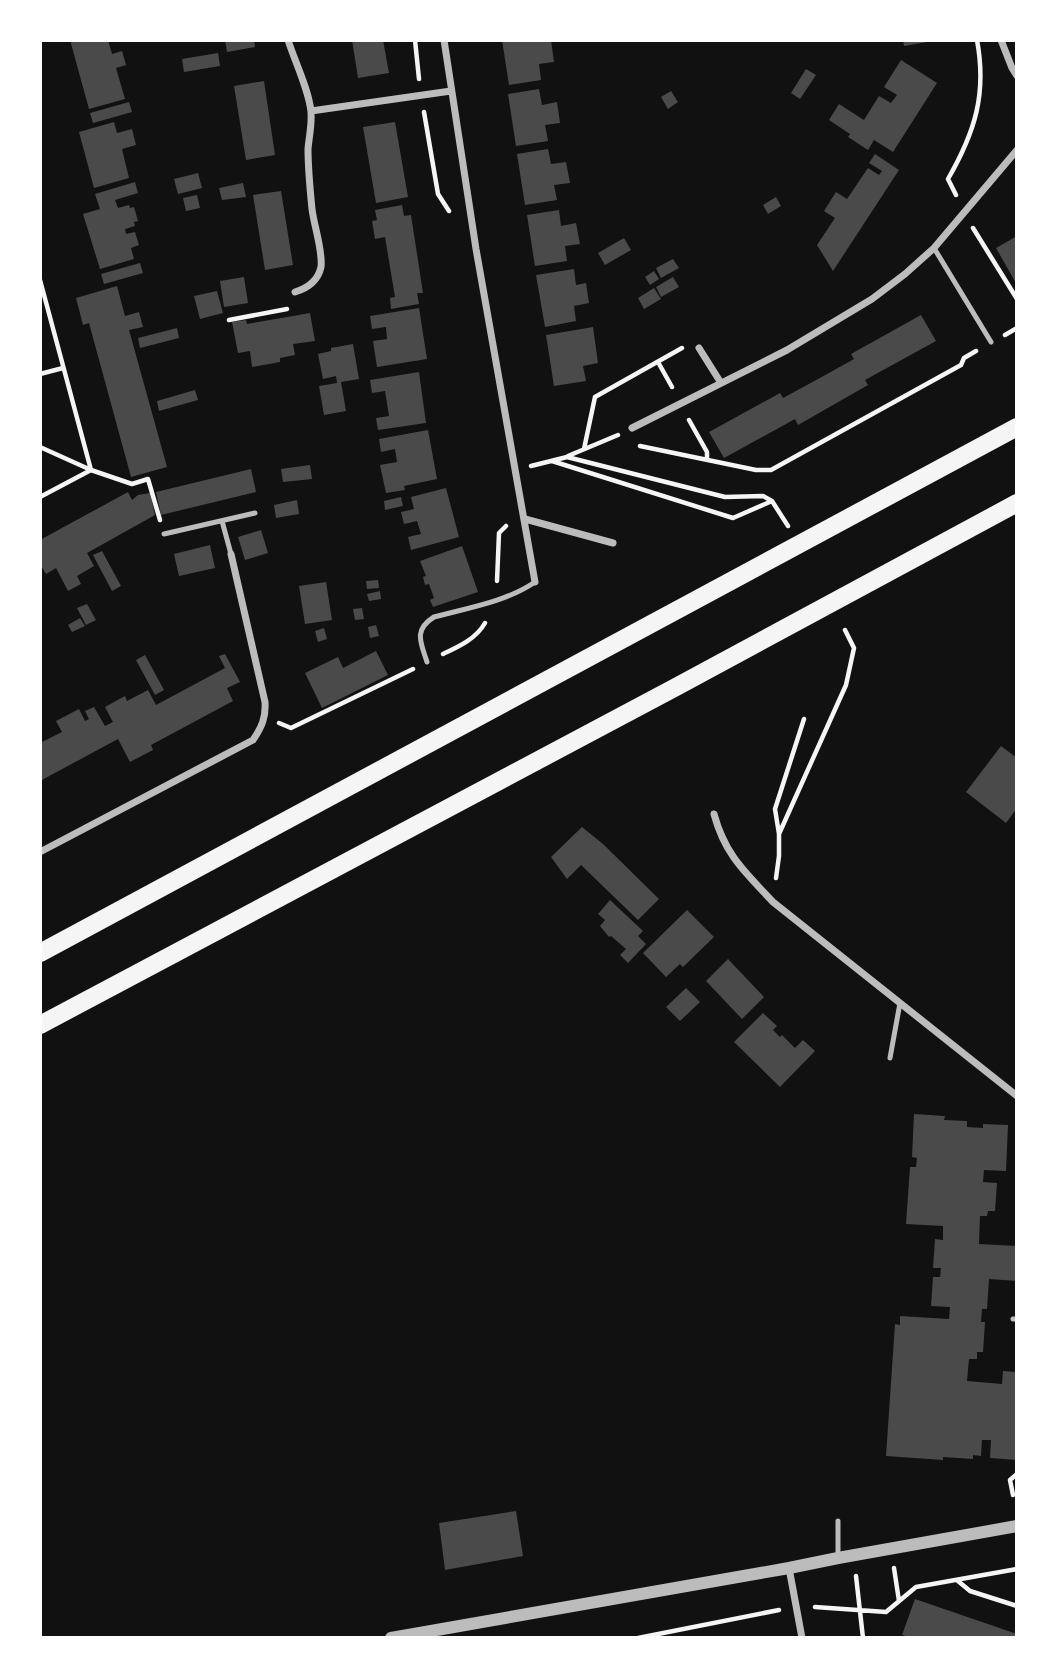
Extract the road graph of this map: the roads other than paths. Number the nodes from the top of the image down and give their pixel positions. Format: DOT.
graph roads {
  1 [pos="288,40"];
  2 [pos="444,40"];
  3 [pos="1001,40"];
  4 [pos="1017,76"];
  5 [pos="451,91"];
  6 [pos="311,111"];
  7 [pos="1017,150"];
  8 [pos="934,247"];
  9 [pos="295,292"];
  10 [pos="991,342"];
  11 [pos="699,348"];
  12 [pos="720,383"];
  13 [pos="1017,427"];
  14 [pos="628,430"];
  15 [pos="1017,503"];
  16 [pos="255,513"];
  17 [pos="525,519"];
  18 [pos="222,521"];
  19 [pos="164,534"];
  20 [pos="613,543"];
  21 [pos="231,554"];
  22 [pos="535,582"];
  23 [pos="427,662"];
  24 [pos="714,814"];
  25 [pos="40,852"];
  26 [pos="40,953"];
  27 [pos="900,1003"];
  28 [pos="40,1025"];
  29 [pos="890,1058"];
  30 [pos="1017,1096"];
  31 [pos="838,1521"];
  32 [pos="1017,1527"];
  33 [pos="838,1558"];
  34 [pos="789,1568"];
  35 [pos="391,1638"];
  36 [pos="802,1638"];
  1 -- 6 [label="street"];
  2 -- 5 [label="street"];
  3 -- 4 [label="street"];
  5 -- 6 [label="street"];
  5 -- 17 [label="street"];
  6 -- 9 [label="street"];
  7 -- 8 [label="street"];
  8 -- 10 [label="lane"];
  8 -- 12 [label="street"];
  11 -- 12 [label="street"];
  12 -- 14 [label="street"];
  13 -- 26 [label="main road"];
  15 -- 28 [label="main road"];
  16 -- 18 [label="lane"];
  17 -- 20 [label="street"];
  17 -- 22 [label="street"];
  18 -- 19 [label="lane"];
  18 -- 21 [label="lane"];
  21 -- 25 [label="street"];
  22 -- 23 [label="lane"];
  24 -- 27 [label="street"];
  27 -- 29 [label="lane"];
  27 -- 30 [label="street"];
  31 -- 33 [label="lane"];
  32 -- 33 [label="street"];
  33 -- 34 [label="street"];
  34 -- 35 [label="street"];
  34 -- 36 [label="street"];
}
